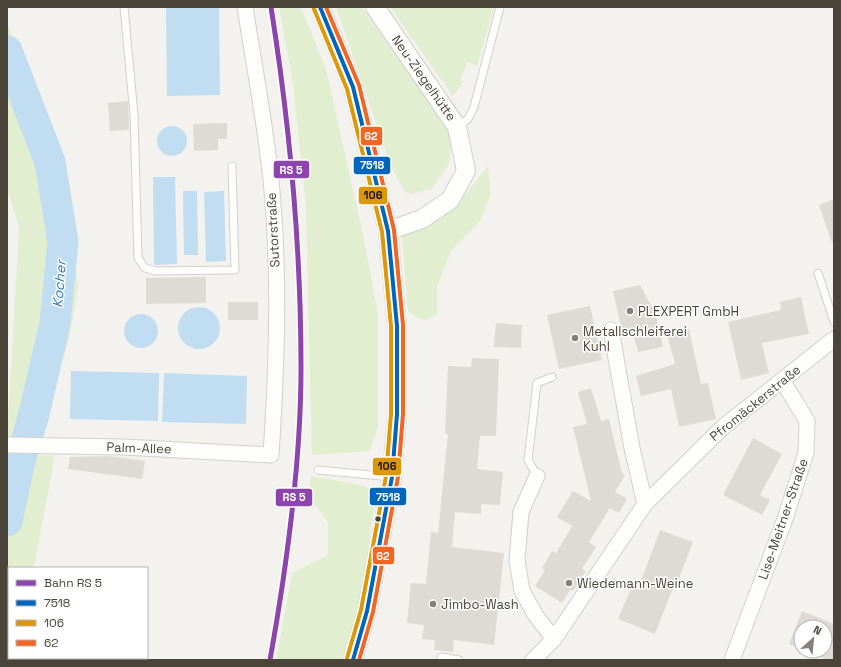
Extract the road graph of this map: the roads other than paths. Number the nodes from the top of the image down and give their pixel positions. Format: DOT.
graph roads {
  1 [pos="124,7"];
  2 [pos="245,7"];
  3 [pos="320,7"];
  4 [pos="375,7"];
  5 [pos="500,7"];
  6 [pos="457,126"];
  7 [pos="232,166"];
  8 [pos="388,231"];
  9 [pos="818,273"];
  10 [pos="834,322"];
  11 [pos="611,330"];
  12 [pos="834,339"];
  13 [pos="552,377"];
  14 [pos="782,380"];
  15 [pos="7,445"];
  16 [pos="271,455"];
  17 [pos="318,470"];
  18 [pos="537,476"];
  19 [pos="392,477"];
  20 [pos="645,504"];
  21 [pos="554,639"];
  22 [pos="441,657"];
  23 [pos="353,660"];
  24 [pos="459,660"];
  25 [pos="533,660"];
  26 [pos="732,660"];
  1 -- 7 [label="lane"];
  2 -- 16 [label="street, Sutorstraße"];
  3 -- 8 [label="street"];
  4 -- 6 [label="street, Neu-Ziegelhütte"];
  5 -- 6 [label="lane"];
  6 -- 8 [label="street, Neu-Ziegelhütte"];
  8 -- 19 [label="street"];
  9 -- 10 [label="lane"];
  11 -- 20 [label="street"];
  12 -- 14 [label="street, Pfromäckerstraße"];
  13 -- 18 [label="lane"];
  14 -- 20 [label="street, Pfromäckerstraße"];
  14 -- 26 [label="street, Lise-Meitner-Straße"];
  15 -- 16 [label="street, Palm-Allee"];
  17 -- 19 [label="lane"];
  18 -- 21 [label="street"];
  19 -- 23 [label="street"];
  20 -- 21 [label="street, Pfromäckerstraße"];
  21 -- 25 [label="street, Pfromäckerstraße"];
  22 -- 24 [label="lane"];
}
